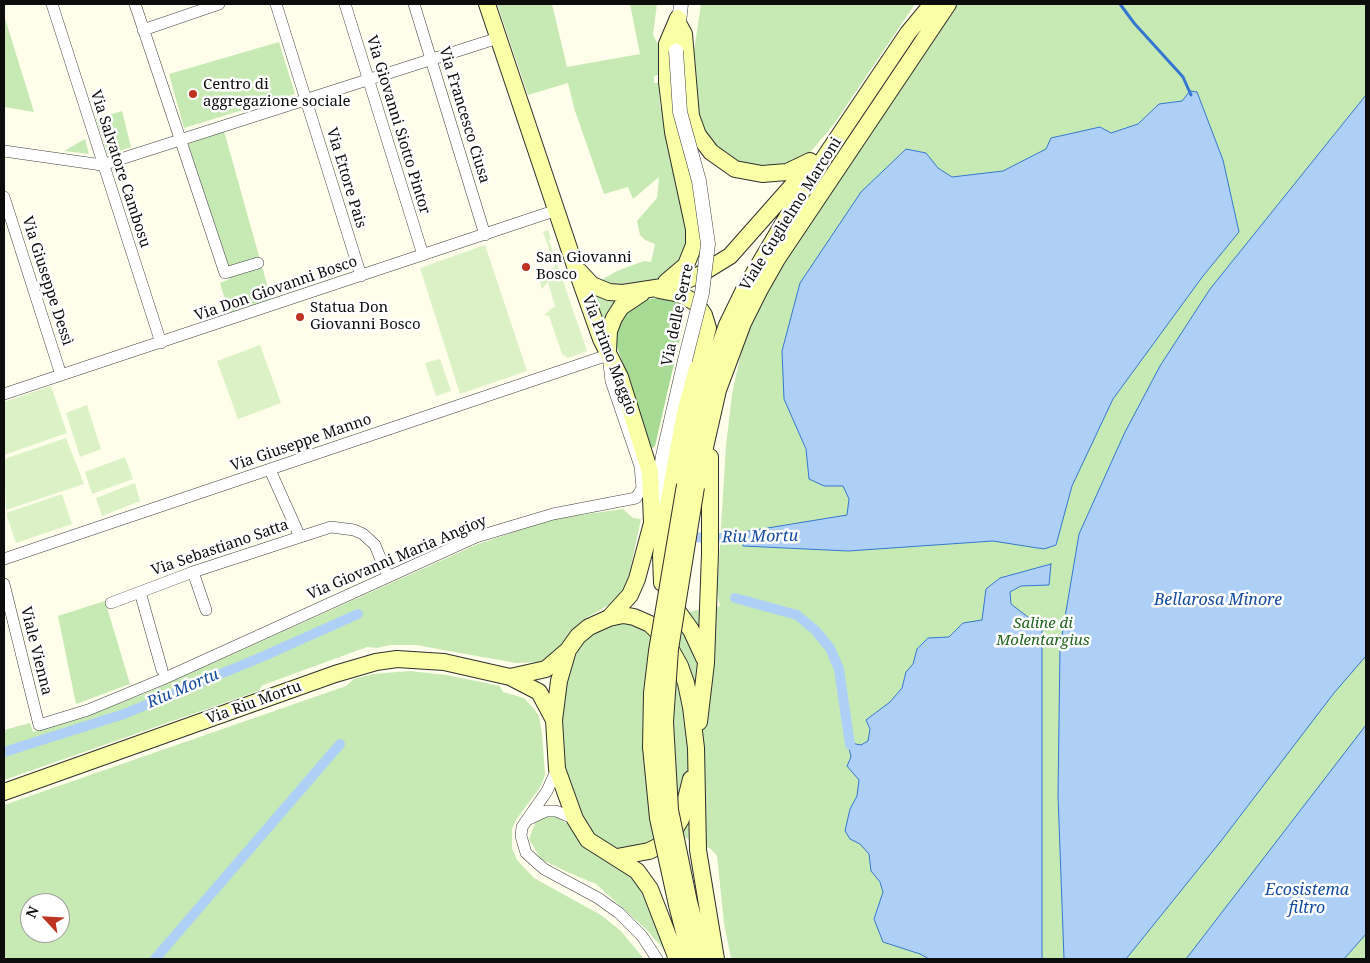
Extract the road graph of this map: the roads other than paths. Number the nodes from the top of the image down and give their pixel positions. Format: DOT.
graph roads {
  1 [pos="52,4"];
  2 [pos="135,4"];
  3 [pos="219,4"];
  4 [pos="276,4"];
  5 [pos="345,4"];
  6 [pos="414,4"];
  7 [pos="487,4"];
  8 [pos="932,4"];
  9 [pos="948,4"];
  10 [pos="679,15"];
  11 [pos="143,30"];
  12 [pos="908,33"];
  13 [pos="498,38"];
  14 [pos="432,59"];
  15 [pos="369,79"];
  16 [pos="305,100"];
  17 [pos="180,139"];
  18 [pos="4,151"];
  19 [pos="816,158"];
  20 [pos="102,165"];
  21 [pos="4,198"];
  22 [pos="557,210"];
  23 [pos="485,235"];
  24 [pos="423,254"];
  25 [pos="258,263"];
  26 [pos="575,266"];
  27 [pos="361,276"];
  28 [pos="648,290"];
  29 [pos="161,343"];
  30 [pos="608,355"];
  31 [pos="61,375"];
  32 [pos="4,394"];
  33 [pos="708,433"];
  34 [pos="270,470"];
  35 [pos="691,486"];
  36 [pos="653,519"];
  37 [pos="300,537"];
  38 [pos="4,559"];
  39 [pos="193,572"];
  40 [pos="388,577"];
  41 [pos="662,583"];
  42 [pos="4,584"];
  43 [pos="140,592"];
  44 [pos="111,603"];
  45 [pos="206,610"];
  46 [pos="609,618"];
  47 [pos="568,650"];
  48 [pos="706,663"];
  49 [pos="162,670"];
  50 [pos="510,677"];
  51 [pos="554,720"];
  52 [pos="39,725"];
  53 [pos="696,748"];
  54 [pos="557,769"];
  55 [pos="4,792"];
  56 [pos="575,819"];
  57 [pos="525,821"];
  58 [pos="617,857"];
  59 [pos="683,903"];
  60 [pos="657,959"];
  61 [pos="677,959"];
  62 [pos="691,959"];
  63 [pos="704,959"];
  64 [pos="716,959"];
  1 -- 20 [label="street, Via Salvatore Cambosu"];
  2 -- 11 [label="street"];
  3 -- 11 [label="street"];
  4 -- 16 [label="street, Via Ettore Pais"];
  5 -- 15 [label="street, Via Giovanni Siotto Pintor"];
  6 -- 14 [label="street, Via Francesco Ciusa"];
  7 -- 13 [label="main road, Via Primo Maggio"];
  8 -- 12 [label="main road, Viale Guglielmo Marconi"];
  9 -- 33 [label="main road, Viale Guglielmo Marconi"];
  10 -- 19 [label="main road"];
  10 -- 28 [label="main road"];
  10 -- 36 [label="street, Via delle Serre, bridge"];
  11 -- 17 [label="street"];
  12 -- 19 [label="main road"];
  12 -- 35 [label="main road, Viale Guglielmo Marconi"];
  13 -- 14 [label="street"];
  13 -- 22 [label="main road, Via Primo Maggio"];
  14 -- 15 [label="street"];
  14 -- 23 [label="street, Via Francesco Ciusa"];
  15 -- 16 [label="street"];
  15 -- 24 [label="street, Via Giovanni Siotto Pintor"];
  16 -- 17 [label="street"];
  16 -- 27 [label="street, Via Ettore Pais"];
  17 -- 20 [label="street"];
  17 -- 25 [label="street"];
  18 -- 20 [label="street"];
  19 -- 28 [label="main road"];
  20 -- 29 [label="street, Via Salvatore Cambosu"];
  21 -- 31 [label="street, Via Giuseppe Dessì"];
  22 -- 23 [label="street, Via Don Giovanni Bosco"];
  22 -- 26 [label="main road, Via Primo Maggio"];
  23 -- 24 [label="street, Via Don Giovanni Bosco"];
  24 -- 27 [label="street, Via Don Giovanni Bosco"];
  26 -- 28 [label="main road"];
  26 -- 30 [label="main road, Via Primo Maggio"];
  27 -- 29 [label="street, Via Don Giovanni Bosco"];
  28 -- 30 [label="main road"];
  28 -- 41 [label="main road"];
  29 -- 31 [label="street, Via Don Giovanni Bosco"];
  30 -- 34 [label="street, Via Giuseppe Manno"];
  30 -- 36 [label="main road, Via Primo Maggio"];
  30 -- 40 [label="street, Via Giovanni Maria Angioy"];
  31 -- 32 [label="street, Via Don Giovanni Bosco"];
  33 -- 35 [label="main road, Viale Guglielmo Marconi"];
  33 -- 48 [label="main road"];
  34 -- 37 [label="street, Via Sebastiano Satta"];
  34 -- 38 [label="street, Via Giuseppe Manno"];
  35 -- 59 [label="main road, Viale Guglielmo Marconi, bridge"];
  36 -- 41 [label="main road"];
  36 -- 46 [label="main road, Via Primo Maggio"];
  37 -- 39 [label="street, Via Sebastiano Satta"];
  37 -- 40 [label="street"];
  39 -- 43 [label="street, Via Sebastiano Satta"];
  39 -- 45 [label="street"];
  40 -- 52 [label="street, Via Giovanni Maria Angioy"];
  41 -- 48 [label="main road"];
  42 -- 52 [label="street, Viale Vienna"];
  43 -- 44 [label="street, Via Sebastiano Satta"];
  43 -- 49 [label="street"];
  46 -- 47 [label="main road, Via Riu Mortu"];
  46 -- 53 [label="main road"];
  47 -- 50 [label="main road, Via Riu Mortu"];
  47 -- 51 [label="main road"];
  48 -- 53 [label="main road"];
  50 -- 51 [label="main road, Via Riu Mortu"];
  50 -- 55 [label="main road, Via Riu Mortu"];
  51 -- 54 [label="main road"];
  53 -- 58 [label="main road"];
  53 -- 64 [label="main road"];
  54 -- 56 [label="main road"];
  54 -- 57 [label="street"];
  56 -- 57 [label="street"];
  56 -- 58 [label="main road"];
  57 -- 60 [label="street"];
  58 -- 61 [label="main road"];
  59 -- 62 [label="main road"];
  59 -- 63 [label="main road"];
}
